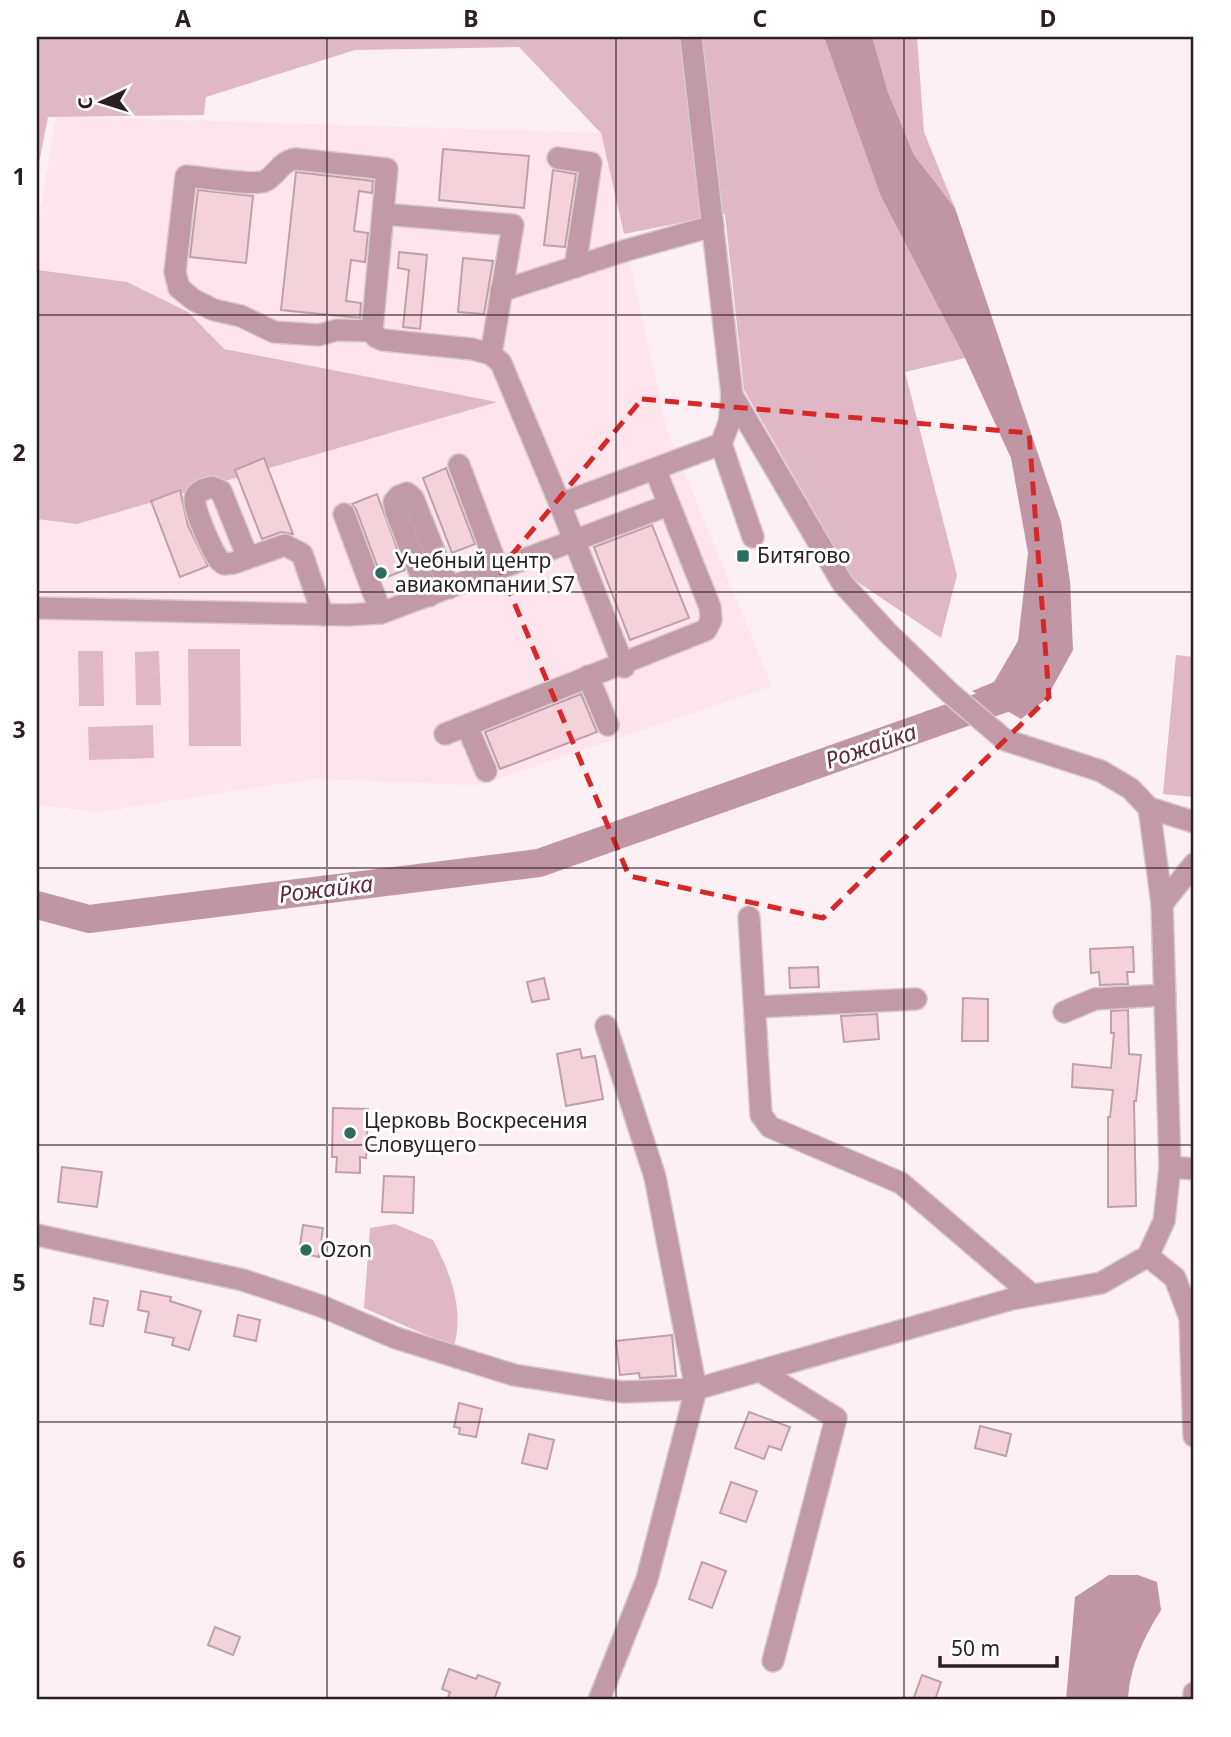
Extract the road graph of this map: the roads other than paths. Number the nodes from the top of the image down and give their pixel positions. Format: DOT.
graph roads {
  1 [pos="691,37"];
  2 [pos="558,158"];
  3 [pos="383,214"];
  4 [pos="713,226"];
  5 [pos="575,267"];
  6 [pos="502,291"];
  7 [pos="372,331"];
  8 [pos="491,354"];
  9 [pos="732,396"];
  10 [pos="721,444"];
  11 [pos="459,465"];
  12 [pos="655,469"];
  13 [pos="560,504"];
  14 [pos="669,505"];
  15 [pos="344,514"];
  16 [pos="753,537"];
  17 [pos="574,539"];
  18 [pos="248,558"];
  19 [pos="498,569"];
  20 [pos="449,588"];
  21 [pos="429,596"];
  22 [pos="37,608"];
  23 [pos="381,613"];
  24 [pos="323,615"];
  25 [pos="623,665"];
  26 [pos="588,676"];
  27 [pos="608,725"];
  28 [pos="467,726"];
  29 [pos="446,734"];
  30 [pos="486,771"];
  31 [pos="1149,808"];
  32 [pos="1194,822"];
  33 [pos="1194,864"];
  34 [pos="1162,904"];
  35 [pos="749,917"];
  36 [pos="1164,995"];
  37 [pos="916,999"];
  38 [pos="755,1007"];
  39 [pos="1064,1012"];
  40 [pos="606,1026"];
  41 [pos="1170,1167"];
  42 [pos="1194,1169"];
  43 [pos="37,1235"];
  44 [pos="1148,1256"];
  45 [pos="1032,1295"];
  46 [pos="760,1371"];
  47 [pos="696,1389"];
  48 [pos="1194,1436"];
  49 [pos="773,1661"];
  50 [pos="1194,1693"];
  51 [pos="599,1700"];
  52 [pos="1194,1700"];
  1 -- 4 [label="street"];
  2 -- 5 [label="street"];
  3 -- 6 [label="street"];
  3 -- 7 [label="street"];
  3 -- 7 [label="street"];
  4 -- 5 [label="street"];
  4 -- 9 [label="street"];
  5 -- 6 [label="street"];
  6 -- 8 [label="street"];
  7 -- 8 [label="street"];
  8 -- 13 [label="street"];
  9 -- 10 [label="street"];
  9 -- 31 [label="street"];
  10 -- 12 [label="street"];
  10 -- 16 [label="street"];
  11 -- 19 [label="street"];
  12 -- 13 [label="street"];
  12 -- 14 [label="street"];
  13 -- 17 [label="street"];
  14 -- 17 [label="street"];
  14 -- 25 [label="street"];
  15 -- 23 [label="street"];
  17 -- 19 [label="street"];
  17 -- 25 [label="street"];
  18 -- 24 [label="street"];
  19 -- 20 [label="street"];
  20 -- 21 [label="street"];
  20 -- 21 [label="street"];
  21 -- 23 [label="street"];
  22 -- 24 [label="street"];
  23 -- 24 [label="street"];
  25 -- 26 [label="street"];
  26 -- 27 [label="street"];
  26 -- 28 [label="street"];
  28 -- 29 [label="street"];
  28 -- 30 [label="street"];
  31 -- 32 [label="street"];
  31 -- 34 [label="street"];
  33 -- 34 [label="street"];
  34 -- 36 [label="street"];
  35 -- 38 [label="street"];
  36 -- 39 [label="street"];
  36 -- 41 [label="street"];
  37 -- 38 [label="street"];
  38 -- 45 [label="street"];
  40 -- 47 [label="street"];
  41 -- 42 [label="street"];
  41 -- 44 [label="street"];
  43 -- 47 [label="street"];
  44 -- 45 [label="street"];
  44 -- 48 [label="street"];
  45 -- 46 [label="street"];
  46 -- 47 [label="street"];
  46 -- 49 [label="street"];
  47 -- 51 [label="street"];
  50 -- 52 [label="street"];
}
